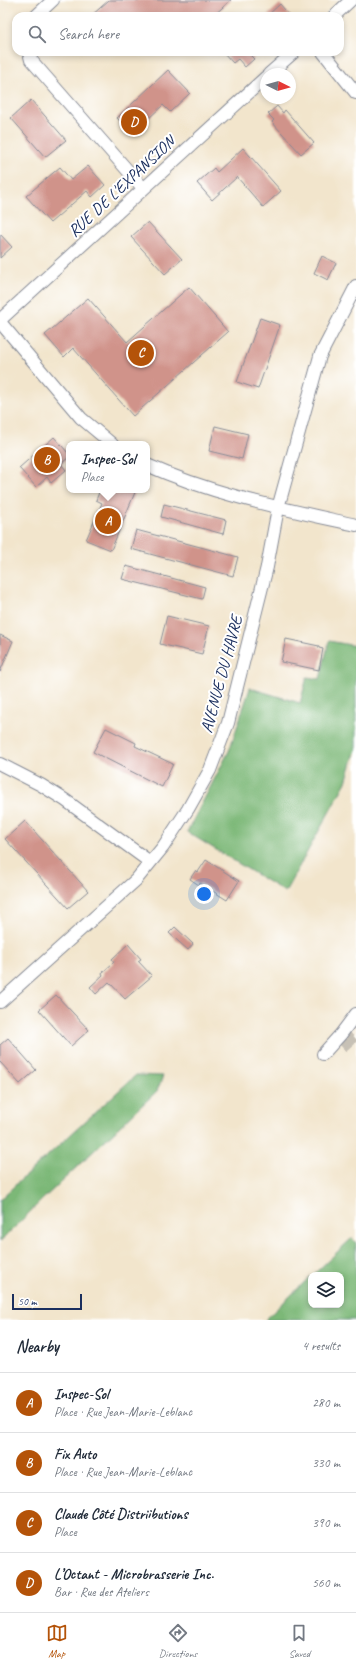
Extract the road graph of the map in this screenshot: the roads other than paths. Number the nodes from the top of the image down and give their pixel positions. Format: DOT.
graph roads {
  1 [pos="53,0"];
  2 [pos="351,0"];
  3 [pos="40,12"];
  4 [pos="338,12"];
  5 [pos="30,56"];
  6 [pos="290,56"];
  7 [pos="326,56"];
  8 [pos="277,68"];
  9 [pos="260,82"];
  10 [pos="356,93"];
  11 [pos="143,188"];
  12 [pos="356,286"];
  13 [pos="0,321"];
  14 [pos="108,441"];
  15 [pos="150,466"];
  16 [pos="278,508"];
  17 [pos="356,524"];
  18 [pos="0,764"];
  19 [pos="150,862"];
  20 [pos="0,1002"];
  21 [pos="356,1014"];
  22 [pos="323,1054"];
  1 -- 3 [label="street"];
  2 -- 4 [label="street"];
  5 -- 11 [label="street"];
  6 -- 8 [label="street"];
  7 -- 10 [label="street"];
  9 -- 11 [label="street, RUE DE L'EXPANSION"];
  11 -- 13 [label="street, RUE DE L'EXPANSION"];
  12 -- 16 [label="street, AVENUE DU HAVRE"];
  13 -- 14 [label="street"];
  15 -- 16 [label="street"];
  16 -- 17 [label="street"];
  16 -- 19 [label="street, AVENUE DU HAVRE"];
  18 -- 19 [label="street"];
  19 -- 20 [label="street, AVENUE DU HAVRE"];
  21 -- 22 [label="street"];
}
